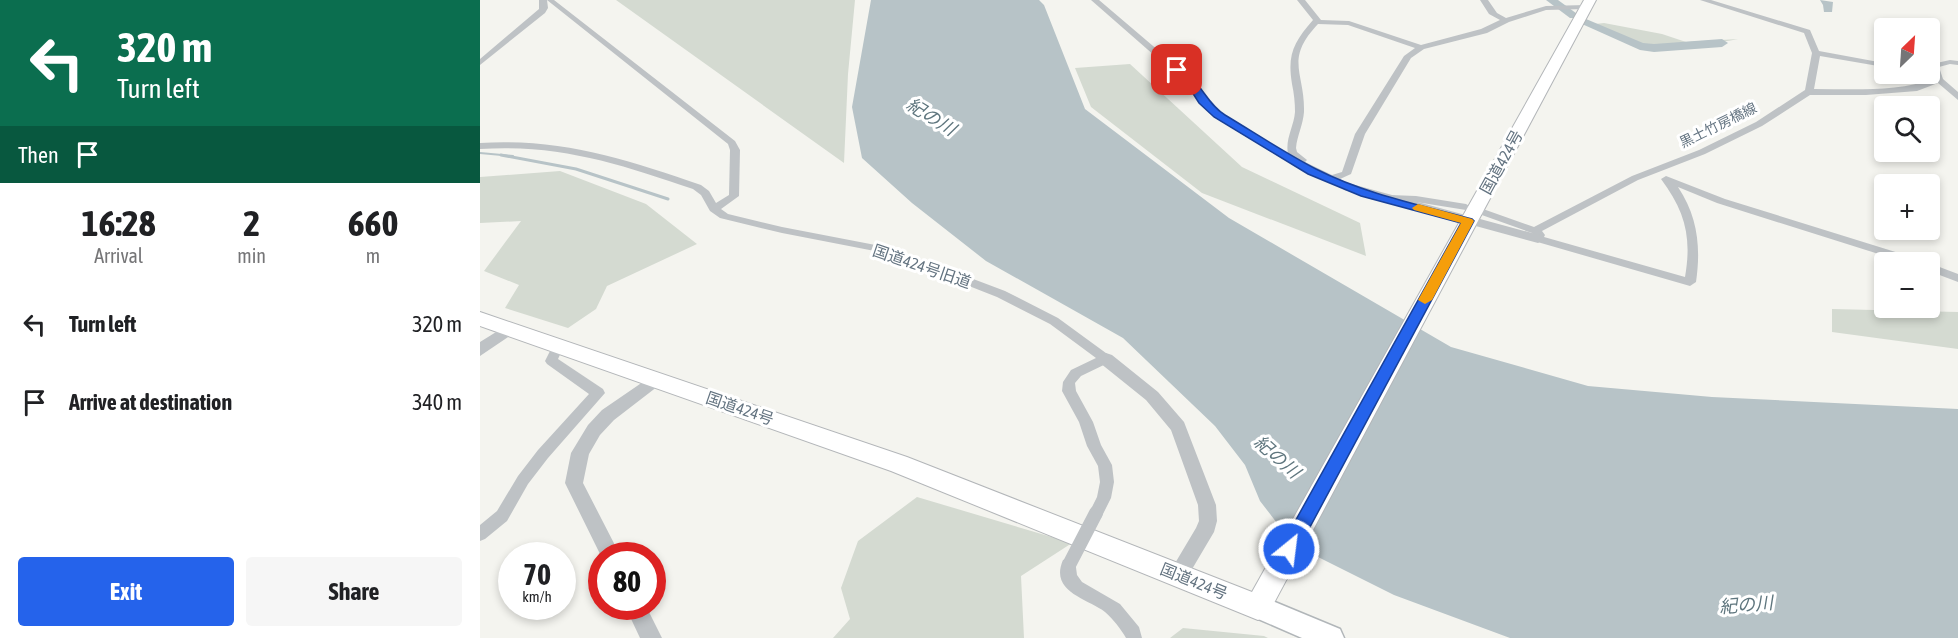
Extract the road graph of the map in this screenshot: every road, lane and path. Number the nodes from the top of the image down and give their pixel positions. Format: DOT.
graph roads {
  1 [pos="543,0"];
  2 [pos="550,0"];
  3 [pos="1090,0"];
  4 [pos="1095,0"];
  5 [pos="1301,0"];
  6 [pos="1484,0"];
  7 [pos="1704,0"];
  8 [pos="1588,4"];
  9 [pos="1506,20"];
  10 [pos="1316,22"];
  11 [pos="1421,47"];
  12 [pos="1816,53"];
  13 [pos="1874,62"];
  14 [pos="480,63"];
  15 [pos="1940,63"];
  16 [pos="1958,63"];
  17 [pos="1940,80"];
  18 [pos="1927,84"];
  19 [pos="1808,92"];
  20 [pos="1958,97"];
  21 [pos="1203,101"];
  22 [pos="480,146"];
  23 [pos="1656,170"];
  24 [pos="1334,178"];
  25 [pos="1666,179"];
  26 [pos="1348,187"];
  27 [pos="714,209"];
  28 [pos="1483,212"];
  29 [pos="1466,220"];
  30 [pos="1536,235"];
  31 [pos="1882,252"];
  32 [pos="1940,271"];
  33 [pos="1958,278"];
  34 [pos="480,319"];
  35 [pos="509,329"];
  36 [pos="558,346"];
  37 [pos="480,350"];
  38 [pos="1106,359"];
  39 [pos="656,379"];
  40 [pos="480,534"];
  41 [pos="604,542"];
  42 [pos="1178,575"];
  43 [pos="1258,607"];
  44 [pos="642,620"];
  45 [pos="651,638"];
  46 [pos="1134,638"];
  47 [pos="1331,638"];
  1 -- 14 [label="street"];
  2 -- 27 [label="street"];
  3 -- 21 [label="street"];
  4 -- 21 [label="street"];
  5 -- 10 [label="street"];
  6 -- 9 [label="street"];
  7 -- 12 [label="street"];
  8 -- 9 [label="street"];
  8 -- 29 [label="highway, 国道424号"];
  9 -- 11 [label="street"];
  10 -- 11 [label="street"];
  10 -- 24 [label="street"];
  11 -- 24 [label="street"];
  12 -- 13 [label="street"];
  12 -- 19 [label="street"];
  15 -- 16 [label="street"];
  17 -- 20 [label="street"];
  18 -- 19 [label="street"];
  19 -- 23 [label="street, 黒土竹房橋線"];
  21 -- 26 [label="street"];
  22 -- 27 [label="street, 国道424号旧道"];
  23 -- 25 [label="street"];
  23 -- 30 [label="street, 黒土竹房橋線"];
  24 -- 26 [label="street"];
  25 -- 30 [label="street"];
  25 -- 31 [label="street"];
  26 -- 29 [label="street"];
  27 -- 38 [label="street, 国道424号旧道"];
  28 -- 30 [label="street"];
  29 -- 30 [label="street"];
  29 -- 43 [label="highway, 国道424号"];
  32 -- 33 [label="street"];
  34 -- 35 [label="highway, 国道424号"];
  35 -- 36 [label="highway, 国道424号"];
  35 -- 37 [label="street"];
  36 -- 39 [label="highway, 国道424号"];
  36 -- 40 [label="street"];
  38 -- 42 [label="street, 国道424号旧道"];
  38 -- 46 [label="street, bridge"];
  39 -- 41 [label="street"];
  39 -- 42 [label="highway, 国道424号"];
  42 -- 43 [label="highway, 国道424号"];
  43 -- 47 [label="main road"];
  44 -- 45 [label="street"];
}
